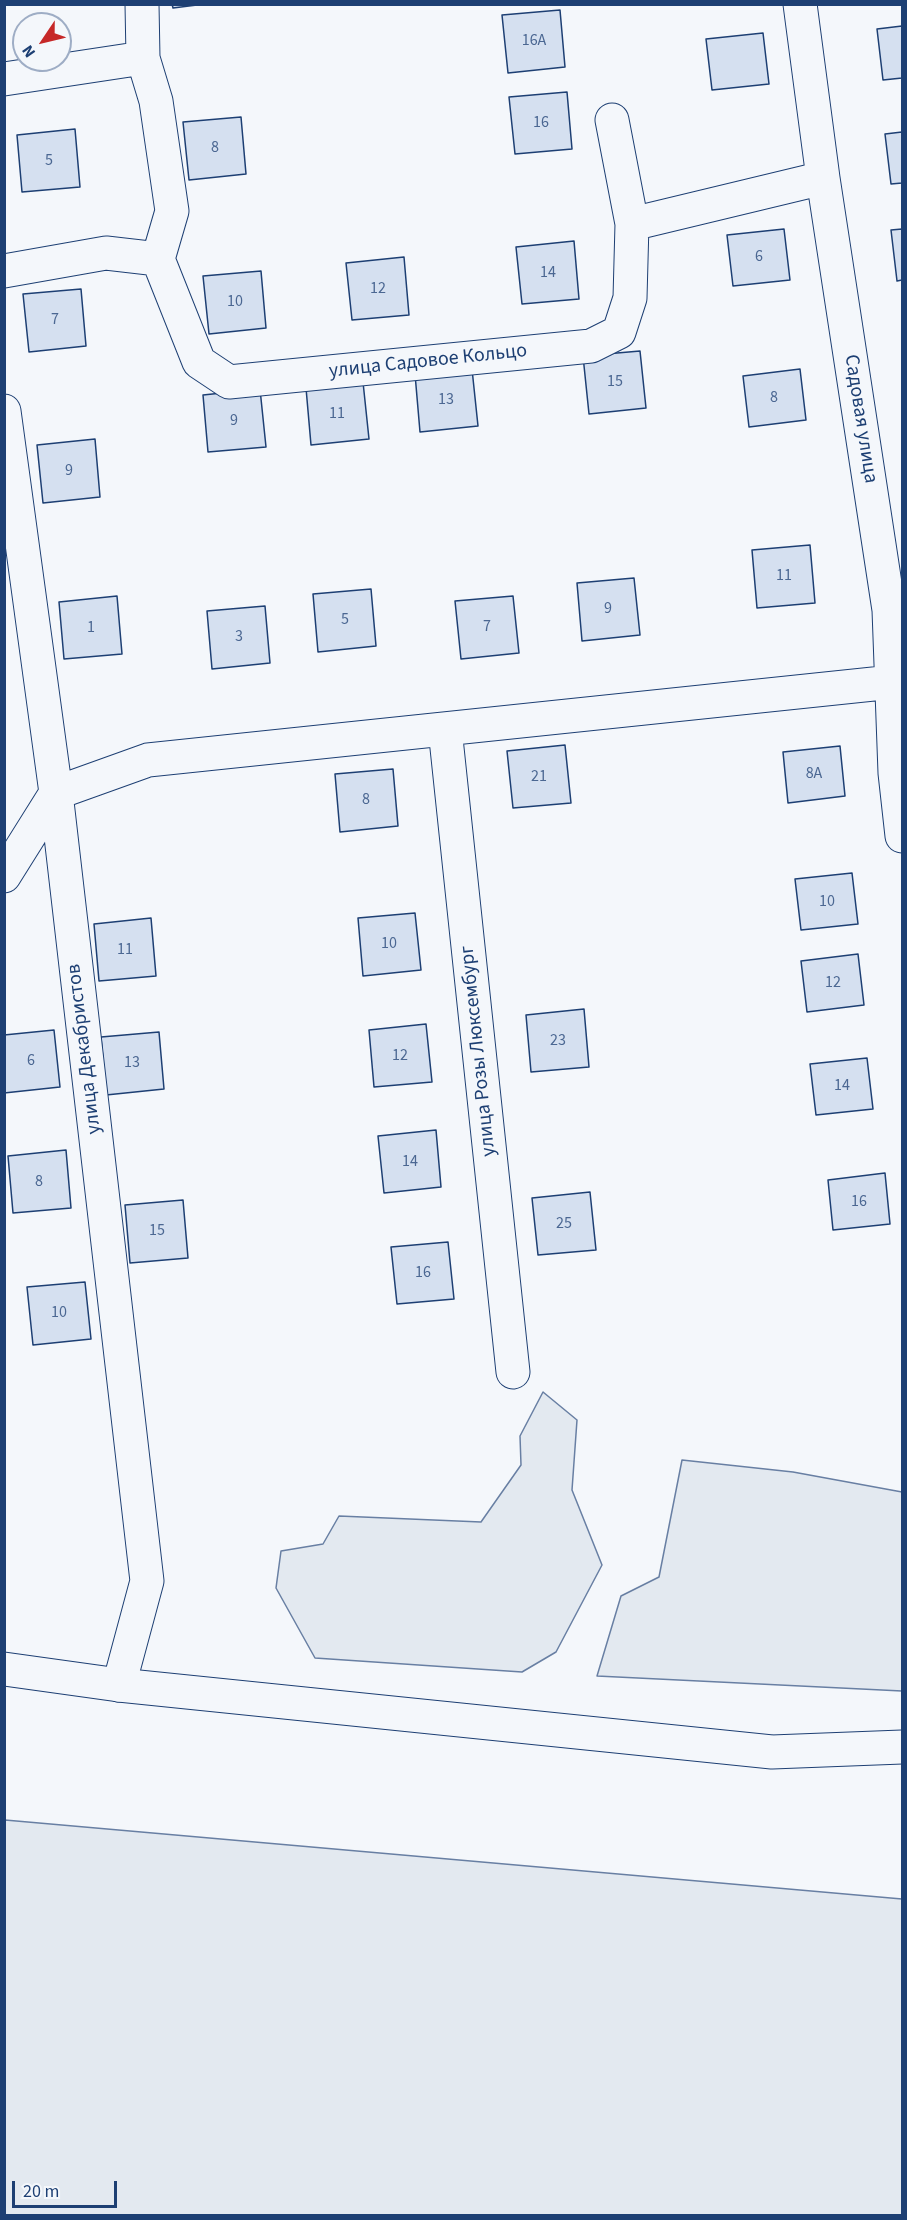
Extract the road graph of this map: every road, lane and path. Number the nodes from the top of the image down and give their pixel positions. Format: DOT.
graph roads {
  1 [pos="142,4"];
  2 [pos="800,4"];
  3 [pos="143,58"];
  4 [pos="4,79"];
  5 [pos="612,120"];
  6 [pos="823,178"];
  7 [pos="632,224"];
  8 [pos="158,259"];
  9 [pos="4,271"];
  10 [pos="4,411"];
  11 [pos="898,681"];
  12 [pos="445,729"];
  13 [pos="56,793"];
  14 [pos="903,836"];
  15 [pos="4,876"];
  16 [pos="513,1372"];
  17 [pos="4,1669"];
  18 [pos="118,1685"];
  19 [pos="903,1747"];
  1 -- 3 [label="main road"];
  2 -- 6 [label="main road, Садовая улица"];
  3 -- 4 [label="main road"];
  3 -- 8 [label="main road"];
  5 -- 7 [label="main road, улица Садовое Кольцо"];
  6 -- 7 [label="main road"];
  6 -- 11 [label="main road, Садовая улица"];
  7 -- 8 [label="main road, улица Садовое Кольцо"];
  8 -- 9 [label="main road"];
  10 -- 13 [label="main road, улица Декабристов"];
  11 -- 12 [label="main road"];
  11 -- 14 [label="main road, Садовая улица"];
  12 -- 13 [label="main road"];
  12 -- 16 [label="main road, улица Розы Люксембург"];
  13 -- 15 [label="main road"];
  13 -- 18 [label="main road, улица Декабристов"];
  17 -- 18 [label="main road"];
  18 -- 19 [label="main road"];
}
